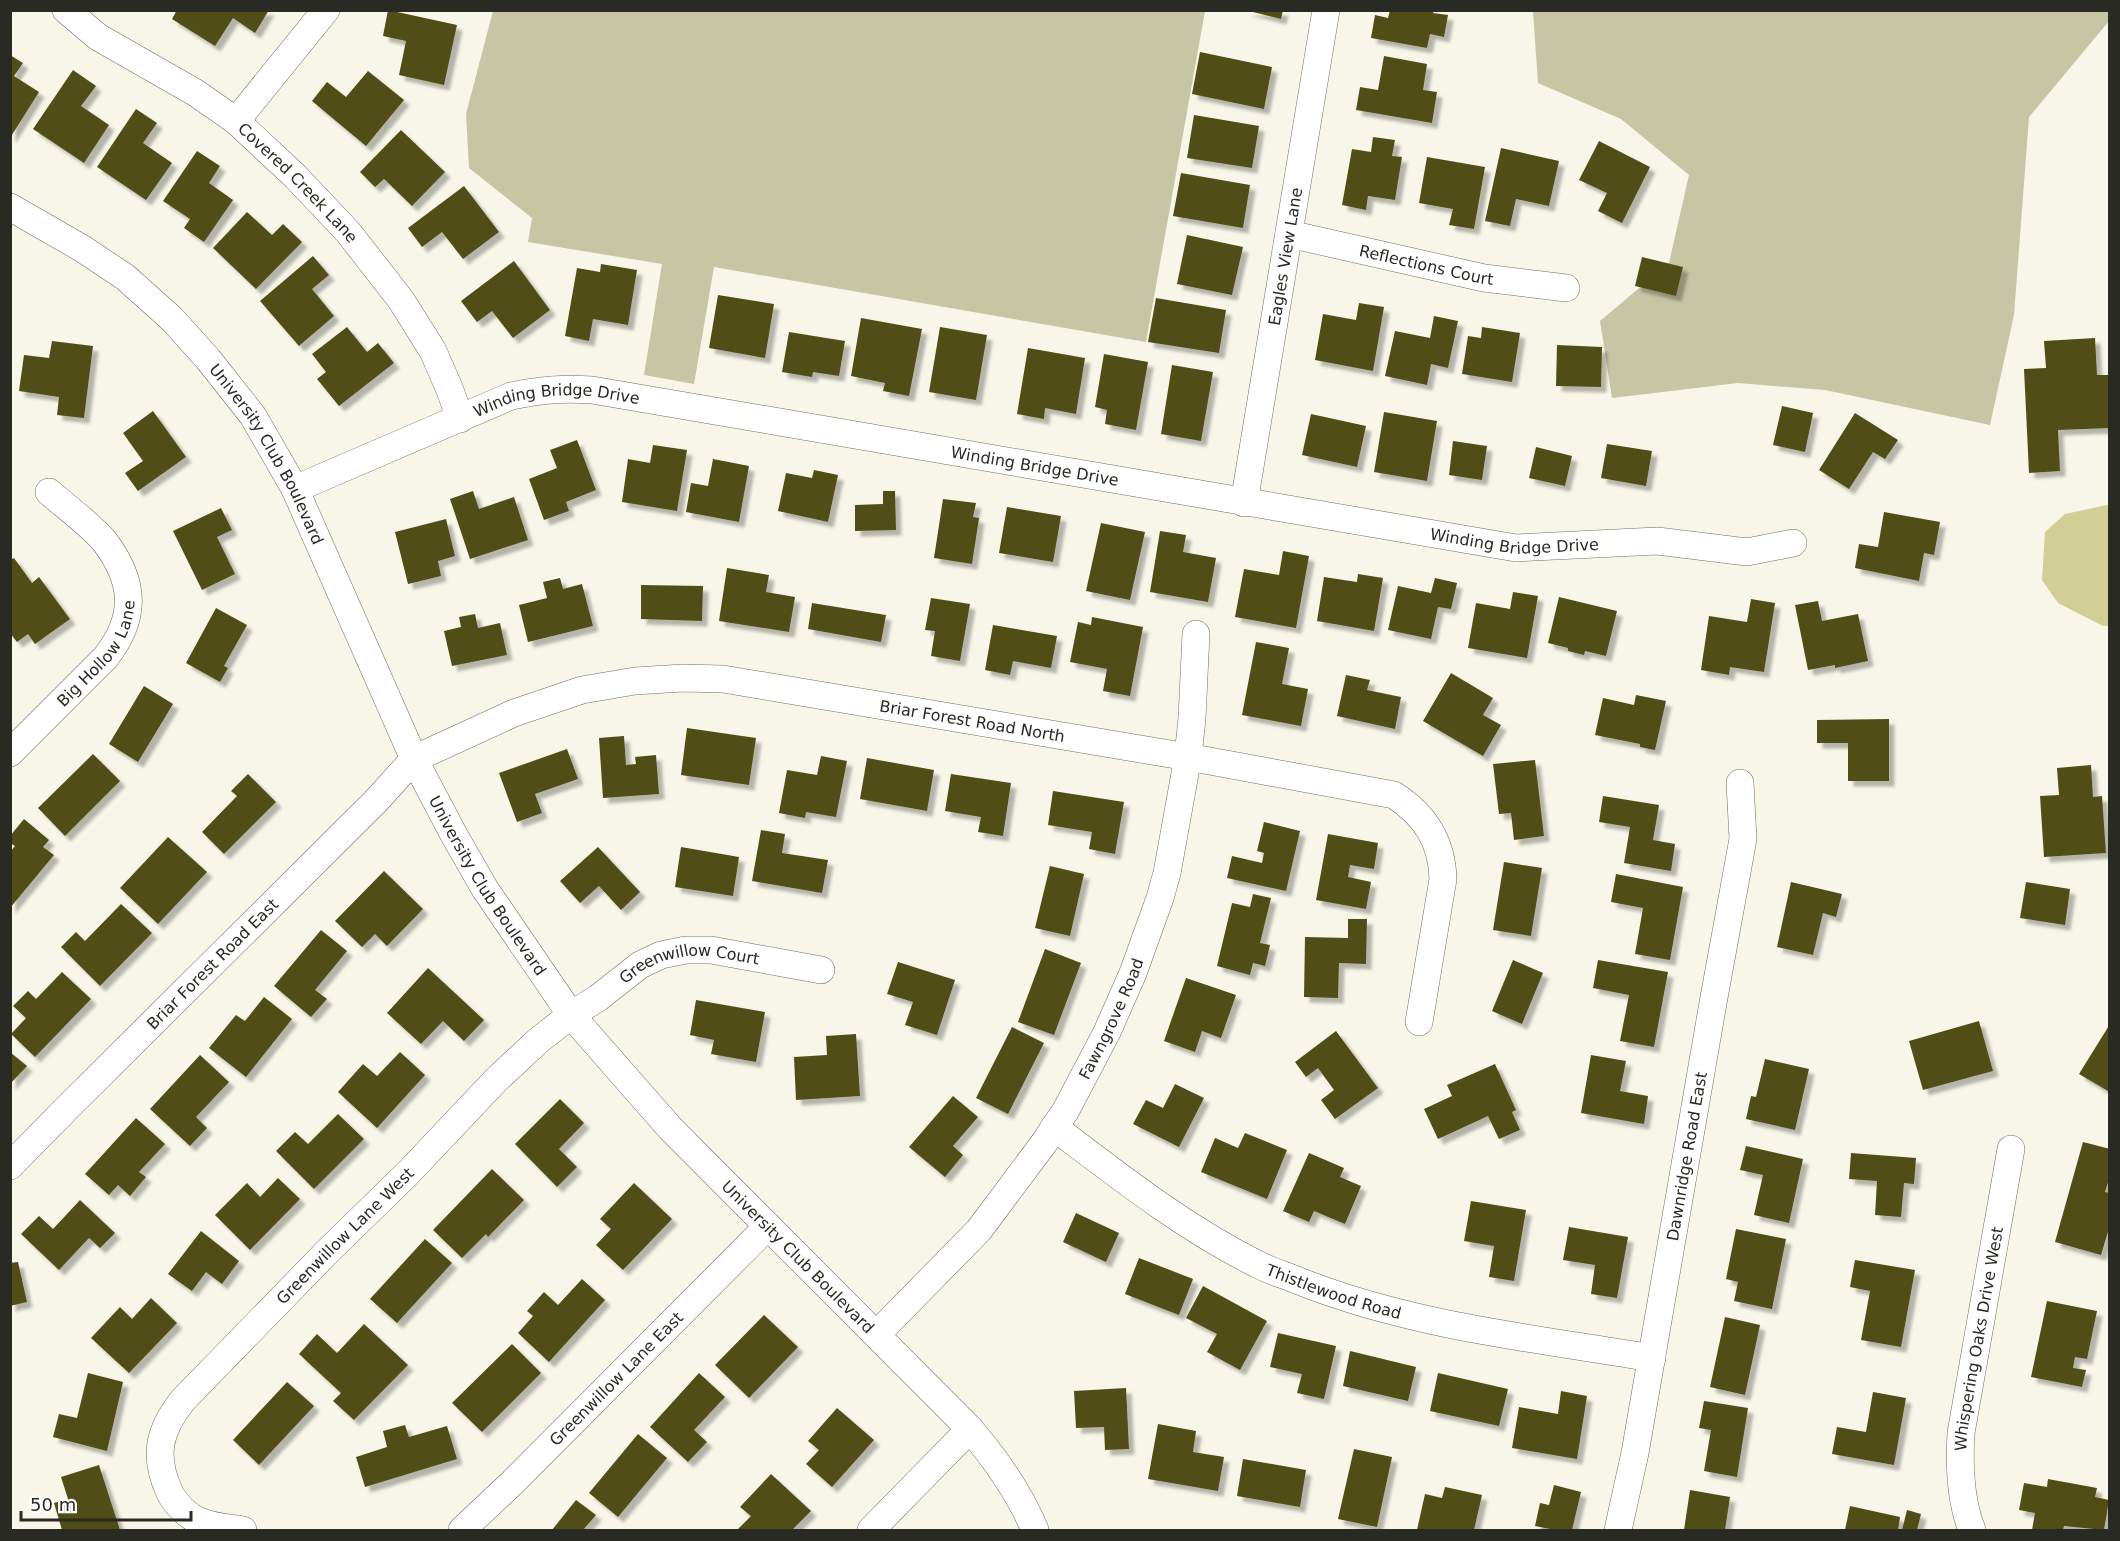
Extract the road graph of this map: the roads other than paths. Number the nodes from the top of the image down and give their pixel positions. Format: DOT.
graph roads {
  1 [pos="66,10"];
  2 [pos="326,10"];
  3 [pos="1326,10"];
  4 [pos="236,121"];
  5 [pos="10,207"];
  6 [pos="1289,234"];
  7 [pos="1566,288"];
  8 [pos="460,419"];
  9 [pos="295,489"];
  10 [pos="49,492"];
  11 [pos="1244,503"];
  12 [pos="1793,543"];
  13 [pos="1196,634"];
  14 [pos="10,753"];
  15 [pos="1188,757"];
  16 [pos="414,759"];
  17 [pos="1740,783"];
  18 [pos="821,970"];
  19 [pos="571,1015"];
  20 [pos="1419,1022"];
  21 [pos="1054,1127"];
  22 [pos="2011,1149"];
  23 [pos="10,1166"];
  24 [pos="768,1226"];
  25 [pos="877,1334"];
  26 [pos="1652,1358"];
  27 [pos="970,1429"];
  28 [pos="243,1530"];
  29 [pos="462,1530"];
  30 [pos="871,1530"];
  31 [pos="1035,1530"];
  32 [pos="1618,1530"];
  33 [pos="1972,1530"];
  1 -- 4 [label="street, Covered Creek Lane"];
  2 -- 4 [label="street"];
  3 -- 6 [label="street, Eagles View Lane"];
  4 -- 8 [label="street, Covered Creek Lane"];
  5 -- 9 [label="street, University Club Boulevard"];
  6 -- 7 [label="street, Reflections Court"];
  6 -- 11 [label="street, Eagles View Lane"];
  8 -- 9 [label="street, Winding Bridge Drive"];
  8 -- 11 [label="street, Winding Bridge Drive"];
  9 -- 16 [label="street, University Club Boulevard"];
  10 -- 14 [label="street, Big Hollow Lane"];
  11 -- 12 [label="street, Winding Bridge Drive"];
  13 -- 15 [label="street, Fawngrove Road"];
  15 -- 16 [label="street, Briar Forest Road North"];
  15 -- 20 [label="street, Briar Forest Road North"];
  15 -- 21 [label="street, Fawngrove Road"];
  16 -- 19 [label="street, University Club Boulevard"];
  16 -- 23 [label="street, Briar Forest Road East"];
  17 -- 26 [label="street, Dawnridge Road East"];
  18 -- 19 [label="street, Greenwillow Court"];
  19 -- 24 [label="street, University Club Boulevard"];
  19 -- 28 [label="street, Greenwillow Lane West"];
  21 -- 25 [label="street, Fawngrove Road"];
  21 -- 26 [label="street, Thistlewood Road"];
  22 -- 33 [label="street, Whispering Oaks Drive West"];
  24 -- 25 [label="street, University Club Boulevard"];
  24 -- 29 [label="street, Greenwillow Lane East"];
  25 -- 27 [label="street, University Club Boulevard"];
  26 -- 32 [label="street, Dawnridge Road East"];
  27 -- 30 [label="street"];
  27 -- 31 [label="street, University Club Boulevard"];
}
